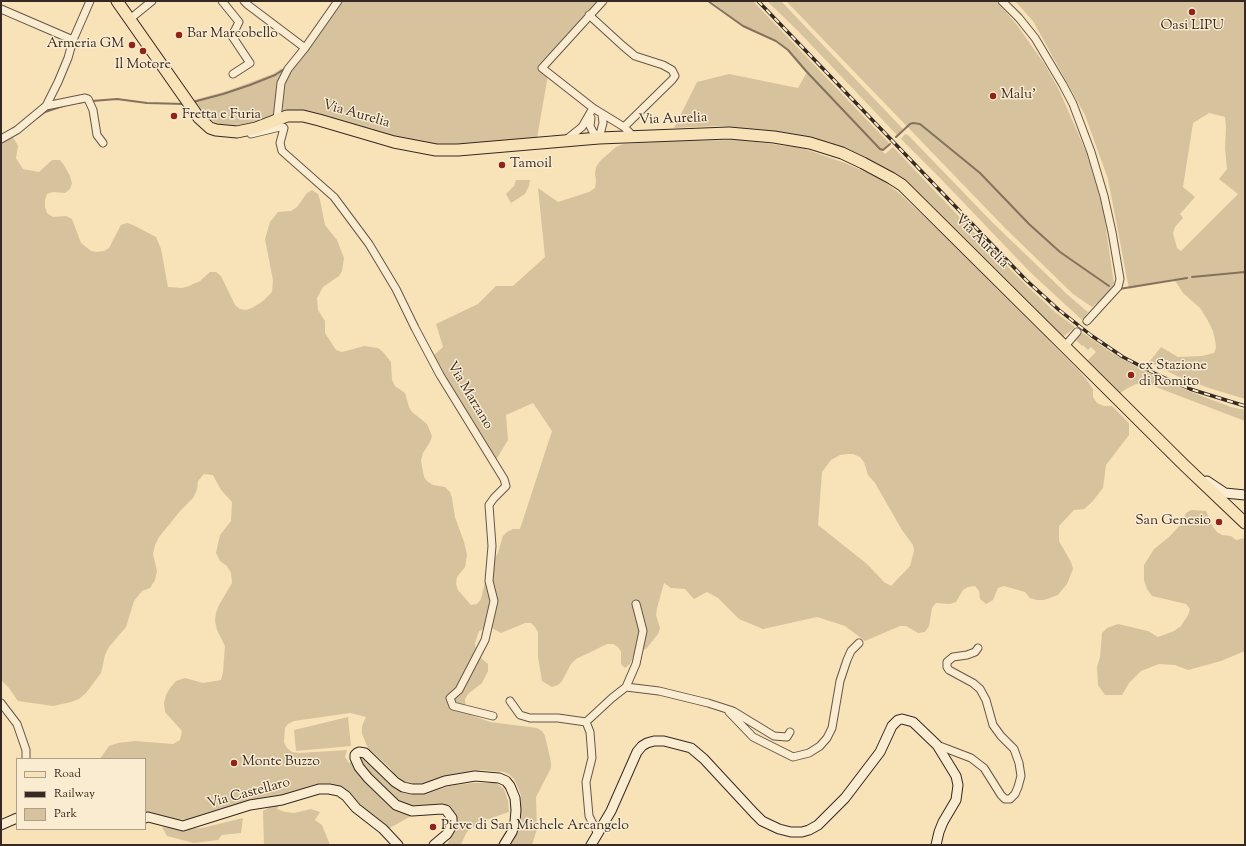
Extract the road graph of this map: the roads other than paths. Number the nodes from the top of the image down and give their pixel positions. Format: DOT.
graph roads {
  1 [pos="117,1"];
  2 [pos="152,1"];
  3 [pos="222,1"];
  4 [pos="244,1"];
  5 [pos="338,1"];
  6 [pos="603,1"];
  7 [pos="1002,1"];
  8 [pos="87,2"];
  9 [pos="1,9"];
  10 [pos="589,15"];
  11 [pos="130,19"];
  12 [pos="73,40"];
  13 [pos="303,47"];
  14 [pos="232,74"];
  15 [pos="46,106"];
  16 [pos="594,108"];
  17 [pos="602,114"];
  18 [pos="277,119"];
  19 [pos="624,128"];
  20 [pos="244,130"];
  21 [pos="633,136"];
  22 [pos="599,138"];
  23 [pos="1,139"];
  24 [pos="564,141"];
  25 [pos="103,143"];
  26 [pos="1087,321"];
  27 [pos="1077,332"];
  28 [pos="1065,346"];
  29 [pos="1181,462"];
  30 [pos="1245,495"];
  31 [pos="1236,515"];
  32 [pos="1245,523"];
  33 [pos="1245,526"];
  34 [pos="636,604"];
  35 [pos="859,643"];
  36 [pos="978,648"];
  37 [pos="626,687"];
  38 [pos="510,701"];
  39 [pos="1,703"];
  40 [pos="726,709"];
  41 [pos="493,716"];
  42 [pos="586,722"];
  43 [pos="790,732"];
  44 [pos="937,744"];
  45 [pos="26,758"];
  46 [pos="16,818"];
  47 [pos="146,818"];
  48 [pos="1,825"];
  49 [pos="598,834"];
  50 [pos="398,845"];
  51 [pos="434,845"];
  52 [pos="504,845"];
  53 [pos="591,845"];
  54 [pos="936,845"];
  1 -- 11 [label="main road, Via Aurelia"];
  2 -- 11 [label="street"];
  3 -- 14 [label="street"];
  4 -- 13 [label="street"];
  5 -- 13 [label="street"];
  6 -- 10 [label="street"];
  7 -- 26 [label="street"];
  8 -- 12 [label="street"];
  9 -- 12 [label="street"];
  10 -- 16 [label="street"];
  10 -- 19 [label="street"];
  11 -- 20 [label="main road, Via Aurelia"];
  12 -- 15 [label="street"];
  13 -- 18 [label="street"];
  15 -- 23 [label="street"];
  15 -- 25 [label="street"];
  16 -- 17 [label="street"];
  16 -- 22 [label="street"];
  16 -- 24 [label="street"];
  17 -- 19 [label="street"];
  17 -- 22 [label="street"];
  18 -- 20 [label="main road, Via Aurelia"];
  18 -- 24 [label="main road, Via Aurelia"];
  19 -- 21 [label="street"];
  20 -- 41 [label="street, Via Marzano"];
  21 -- 22 [label="main road, Via Aurelia"];
  21 -- 28 [label="main road, Via Aurelia"];
  22 -- 24 [label="main road, Via Aurelia"];
  27 -- 28 [label="street"];
  28 -- 29 [label="main road, Via Aurelia"];
  29 -- 30 [label="street"];
  29 -- 31 [label="main road, Via Aurelia"];
  31 -- 32 [label="main road, Via Aurelia"];
  31 -- 33 [label="street"];
  34 -- 37 [label="street"];
  35 -- 40 [label="street"];
  36 -- 44 [label="street"];
  37 -- 40 [label="street"];
  37 -- 42 [label="street"];
  38 -- 42 [label="street"];
  39 -- 45 [label="street"];
  40 -- 43 [label="street"];
  42 -- 49 [label="street"];
  44 -- 49 [label="street"];
  44 -- 54 [label="street"];
  46 -- 48 [label="street"];
  47 -- 50 [label="street, Via Castellaro"];
  49 -- 53 [label="street"];
  51 -- 52 [label="street"];
}
